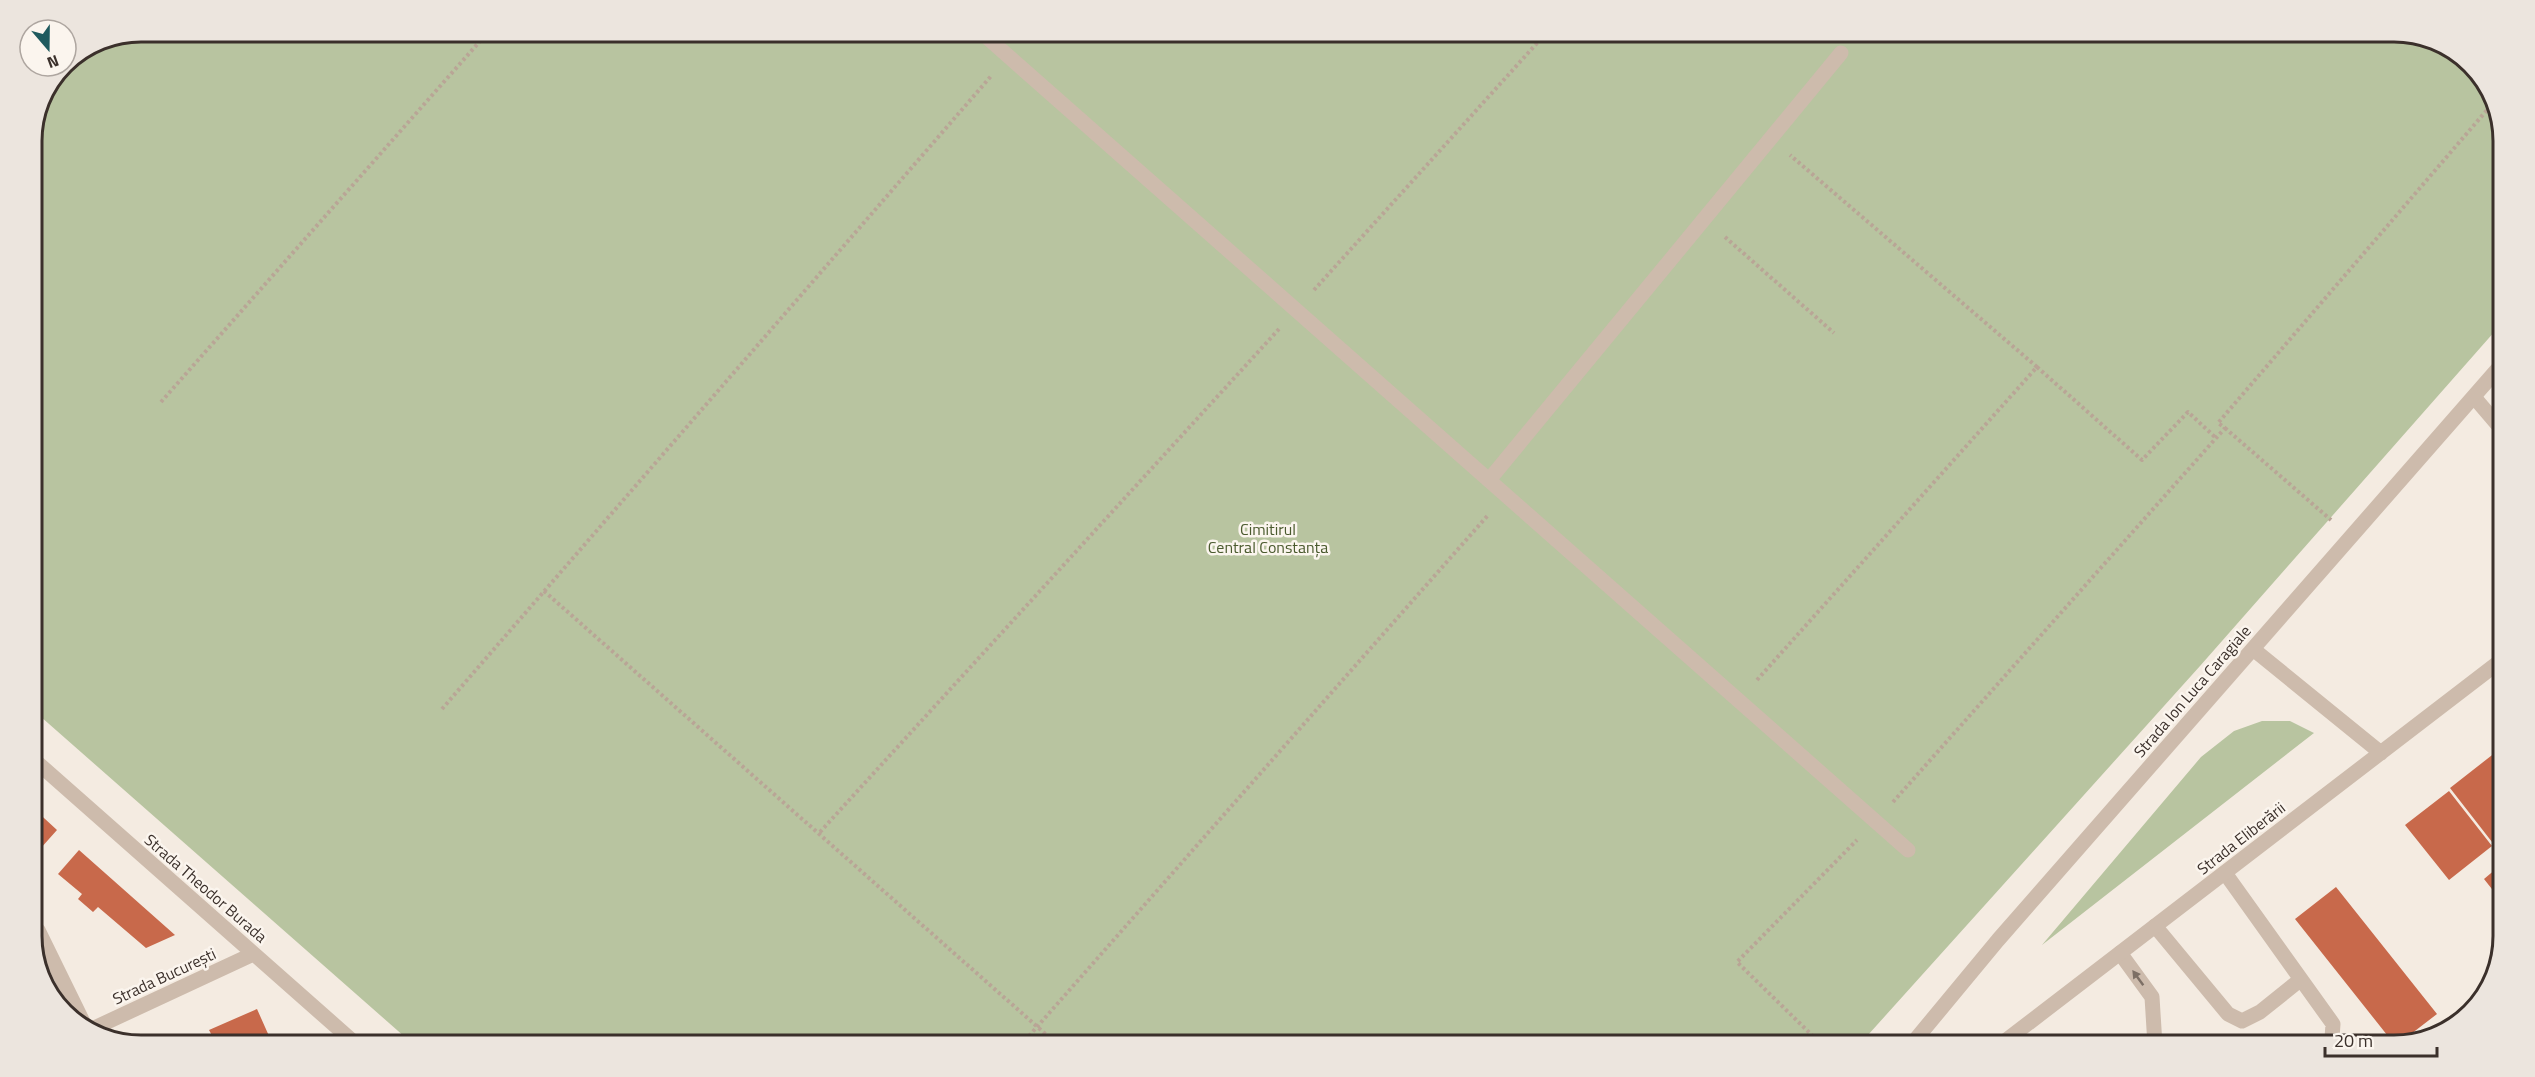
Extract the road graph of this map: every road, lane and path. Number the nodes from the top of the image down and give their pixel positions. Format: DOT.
graph roads {
  1 [pos="479,42"];
  2 [pos="992,42"];
  3 [pos="1538,42"];
  4 [pos="1841,53"];
  5 [pos="1008,56"];
  6 [pos="2488,109"];
  7 [pos="1771,138"];
  8 [pos="1704,219"];
  9 [pos="1296,310"];
  10 [pos="1834,333"];
  11 [pos="2037,367"];
  12 [pos="2493,375"];
  13 [pos="2474,398"];
  14 [pos="161,402"];
  15 [pos="2493,420"];
  16 [pos="2224,428"];
  17 [pos="2216,438"];
  18 [pos="1489,480"];
  19 [pos="1506,495"];
  20 [pos="2337,525"];
  21 [pos="544,591"];
  22 [pos="2253,649"];
  23 [pos="2493,667"];
  24 [pos="1738,700"];
  25 [pos="442,709"];
  26 [pos="2381,753"];
  27 [pos="42,767"];
  28 [pos="1875,822"];
  29 [pos="820,832"];
  30 [pos="1908,850"];
  31 [pos="2225,873"];
  32 [pos="2156,926"];
  33 [pos="42,938"];
  34 [pos="2120,953"];
  35 [pos="253,954"];
  36 [pos="2300,980"];
  37 [pos="78,1012"];
  38 [pos="100,1025"];
  39 [pos="1038,1027"];
  40 [pos="345,1035"];
  41 [pos="1031,1035"];
  42 [pos="1046,1035"];
  43 [pos="1811,1035"];
  44 [pos="1920,1035"];
  45 [pos="2014,1035"];
  46 [pos="2154,1035"];
  47 [pos="2332,1035"];
  1 -- 14 [label="path"];
  2 -- 5 [label="street"];
  3 -- 9 [label="path"];
  4 -- 7 [label="street"];
  5 -- 9 [label="street"];
  5 -- 21 [label="path"];
  6 -- 16 [label="path"];
  7 -- 8 [label="street"];
  7 -- 11 [label="path"];
  8 -- 10 [label="path"];
  8 -- 18 [label="street"];
  9 -- 18 [label="street"];
  9 -- 29 [label="path"];
  11 -- 17 [label="path"];
  11 -- 24 [label="path"];
  12 -- 13 [label="street, Strada Ion Luca Caragiale"];
  13 -- 15 [label="street"];
  13 -- 22 [label="street, Strada Ion Luca Caragiale"];
  16 -- 17 [label="path"];
  16 -- 20 [label="path"];
  17 -- 28 [label="path"];
  18 -- 19 [label="street"];
  19 -- 24 [label="street"];
  19 -- 39 [label="path"];
  21 -- 25 [label="path"];
  21 -- 29 [label="path"];
  22 -- 26 [label="street"];
  22 -- 44 [label="street, Strada Ion Luca Caragiale"];
  23 -- 26 [label="street, Strada Eliberării"];
  24 -- 28 [label="street"];
  26 -- 31 [label="street, Strada Eliberării"];
  27 -- 35 [label="street, Strada Theodor Burada"];
  28 -- 30 [label="street"];
  28 -- 43 [label="path"];
  29 -- 39 [label="path"];
  31 -- 32 [label="street, Strada Eliberării"];
  31 -- 36 [label="street"];
  32 -- 34 [label="street, Strada Eliberării"];
  32 -- 36 [label="street"];
  33 -- 37 [label="street"];
  34 -- 45 [label="street, Strada Eliberării"];
  46 -- 34 [label="street, one-way"];
  35 -- 38 [label="street, Strada București"];
  35 -- 40 [label="street, Strada Theodor Burada"];
  36 -- 47 [label="street"];
  39 -- 41 [label="path"];
  39 -- 42 [label="path"];
}
